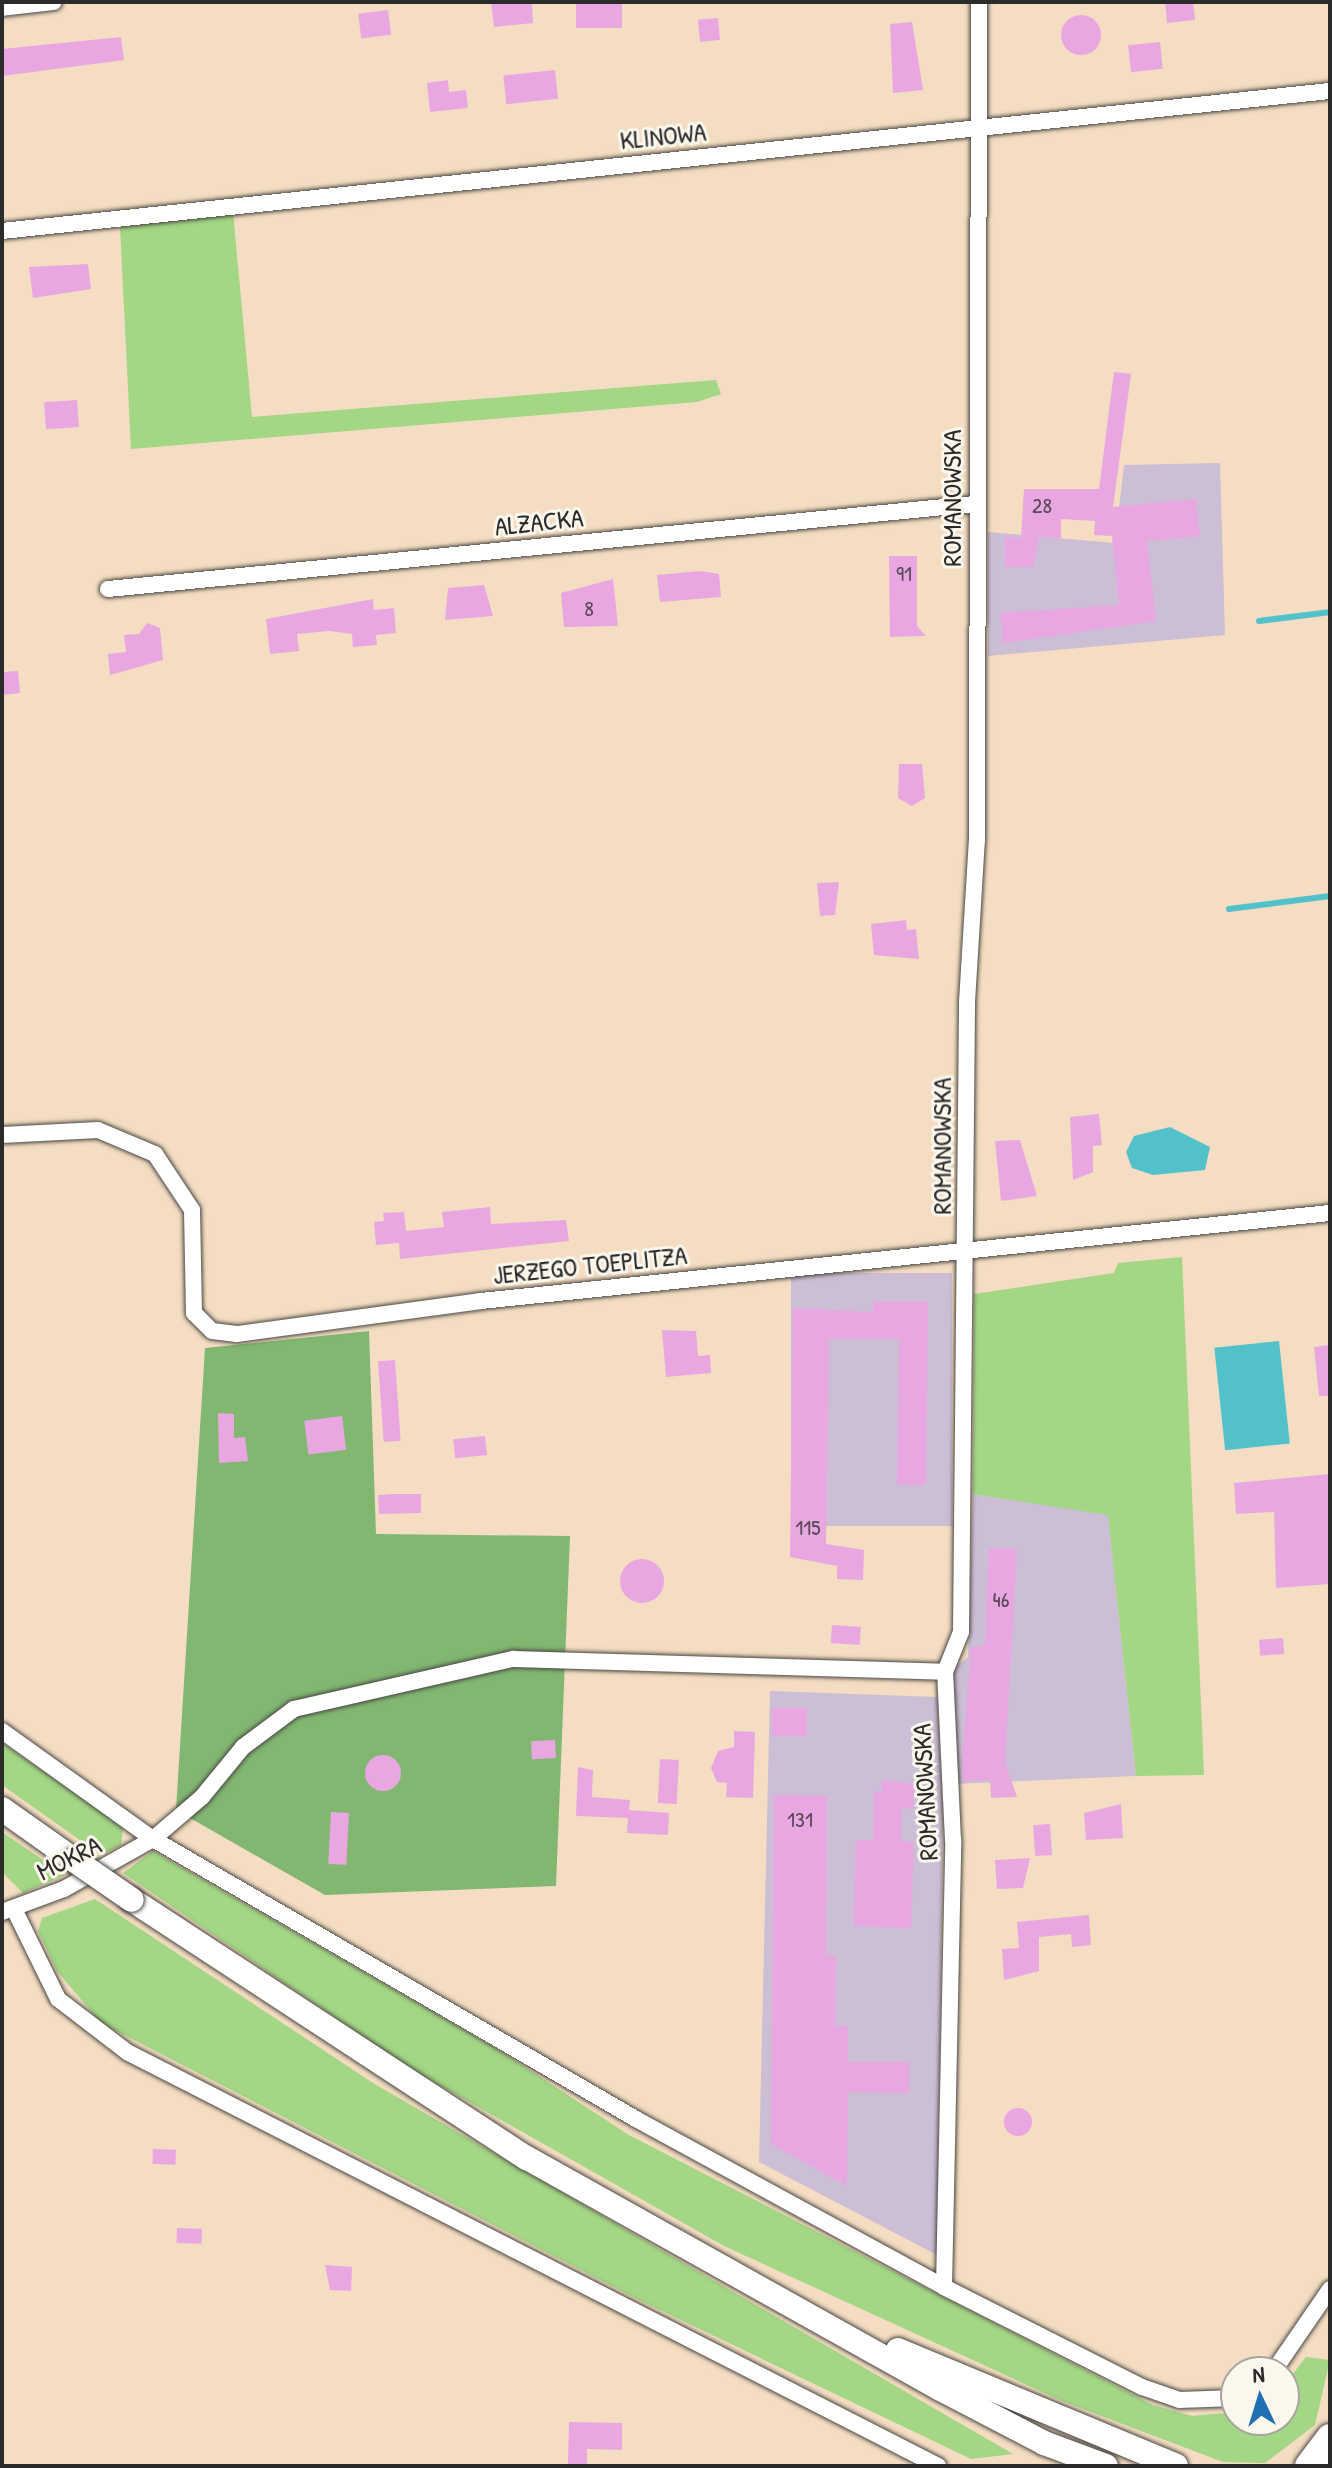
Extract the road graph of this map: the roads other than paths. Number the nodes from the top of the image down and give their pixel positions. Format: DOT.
graph roads {
  1 [pos="54,2"];
  2 [pos="979,2"];
  3 [pos="2,8"];
  4 [pos="1330,91"];
  5 [pos="983,126"];
  6 [pos="2,231"];
  7 [pos="975,504"];
  8 [pos="108,589"];
  9 [pos="2,1135"];
  10 [pos="1330,1213"];
  11 [pos="965,1255"];
  12 [pos="945,1672"];
  13 [pos="2,1731"];
  14 [pos="2,1809"];
  15 [pos="153,1839"];
  16 [pos="8,1910"];
  17 [pos="944,2287"];
  18 [pos="1330,2289"];
  19 [pos="837,2326"];
  20 [pos="1284,2356"];
  21 [pos="1220,2399"];
  22 [pos="1330,2438"];
  23 [pos="938,2466"];
  24 [pos="1106,2466"];
  25 [pos="1176,2466"];
  26 [pos="1309,2466"];
  1 -- 3 [label="street"];
  2 -- 5 [label="street, ROMANOWSKA"];
  4 -- 5 [label="street, KLINOWA"];
  5 -- 6 [label="street, KLINOWA"];
  5 -- 7 [label="street, ROMANOWSKA"];
  7 -- 8 [label="street, ALZACKA"];
  7 -- 11 [label="street, ROMANOWSKA"];
  9 -- 11 [label="street, JERZEGO TOEPLITZA"];
  10 -- 11 [label="street, JERZEGO TOEPLITZA"];
  11 -- 12 [label="street, ROMANOWSKA"];
  12 -- 15 [label="street, MOKRA"];
  12 -- 17 [label="street, ROMANOWSKA"];
  13 -- 15 [label="street"];
  14 -- 19 [label="main road, bridge"];
  15 -- 16 [label="street, MOKRA"];
  15 -- 17 [label="street"];
  16 -- 23 [label="street"];
  17 -- 21 [label="street"];
  18 -- 20 [label="street"];
  19 -- 24 [label="main road"];
  19 -- 25 [label="main road"];
  22 -- 26 [label="highway"];
}
